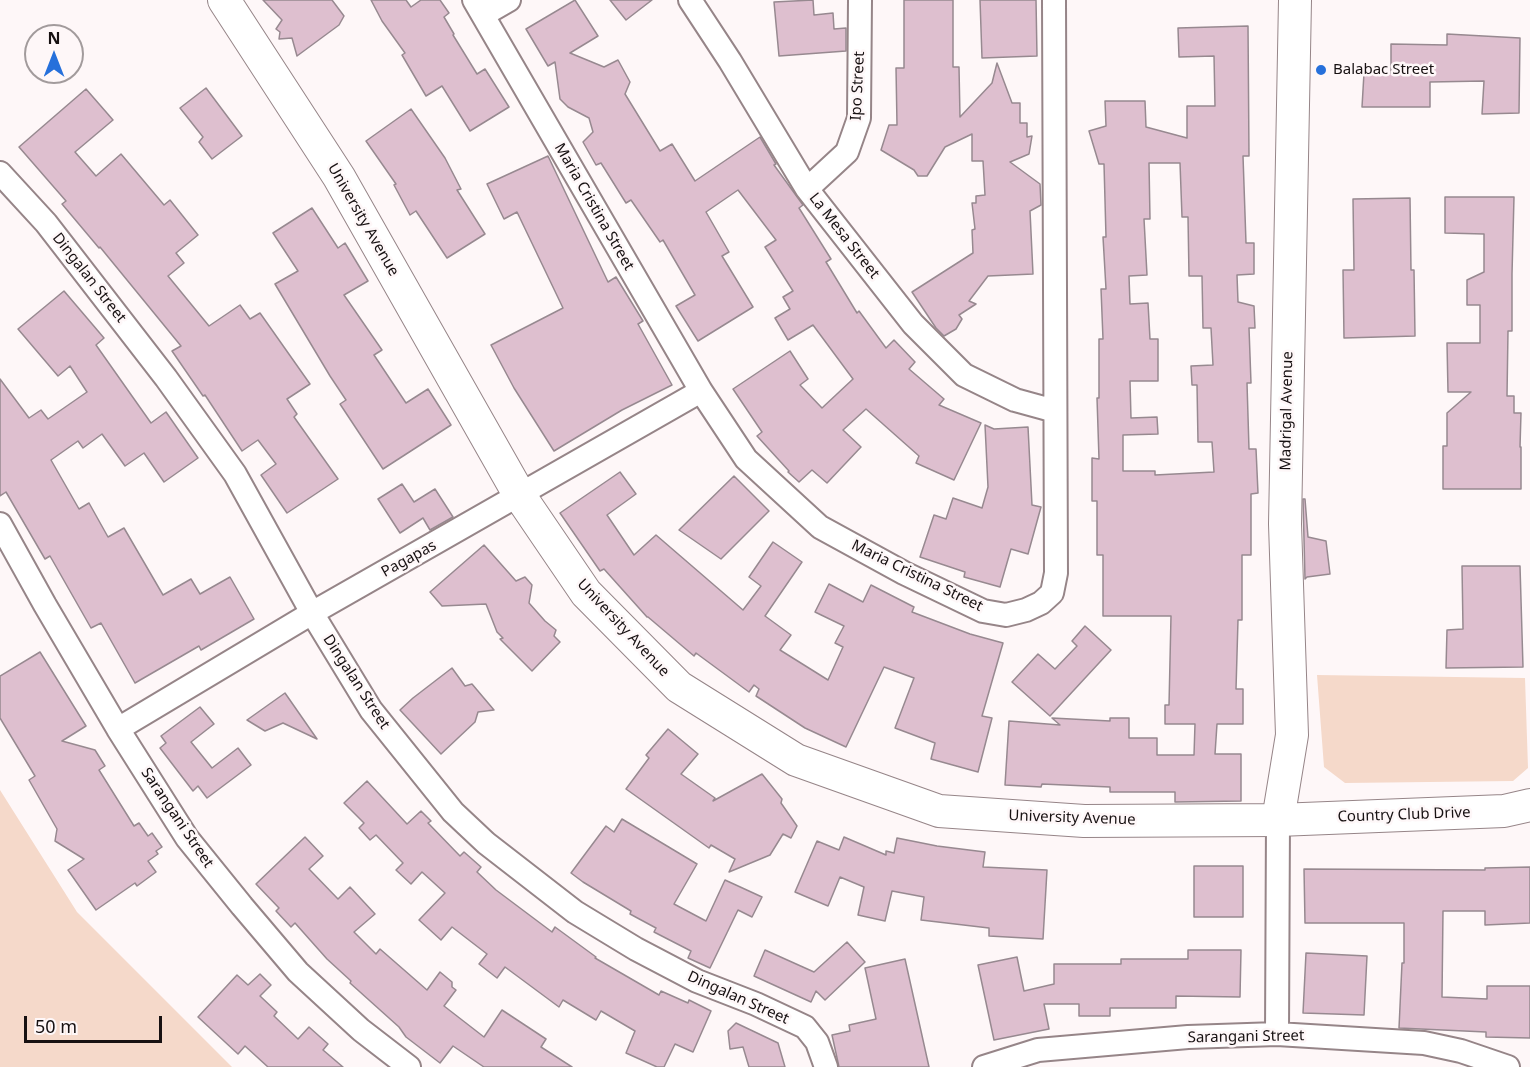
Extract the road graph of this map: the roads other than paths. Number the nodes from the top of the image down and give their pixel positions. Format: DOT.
graph roads {
  1 [pos="224,0"];
  2 [pos="509,0"];
  3 [pos="690,0"];
  4 [pos="860,0"];
  5 [pos="1054,0"];
  6 [pos="1294,0"];
  7 [pos="478,7"];
  8 [pos="0,173"];
  9 [pos="807,189"];
  10 [pos="701,391"];
  11 [pos="1055,411"];
  12 [pos="520,496"];
  13 [pos="0,524"];
  14 [pos="312,614"];
  15 [pos="118,729"];
  16 [pos="1530,805"];
  17 [pos="1278,820"];
  18 [pos="1277,1034"];
  19 [pos="409,1067"];
  20 [pos="826,1067"];
  21 [pos="984,1067"];
  22 [pos="1508,1067"];
  1 -- 12 [label="street, University Avenue"];
  2 -- 7 [label="street"];
  3 -- 9 [label="street, La Mesa Street"];
  4 -- 9 [label="street, Ipo Street"];
  5 -- 11 [label="street, Maria Cristina Street"];
  6 -- 17 [label="street, Madrigal Avenue"];
  7 -- 10 [label="street, Maria Cristina Street"];
  8 -- 14 [label="street, Dingalan Street"];
  9 -- 11 [label="street, La Mesa Street"];
  10 -- 11 [label="street, Maria Cristina Street"];
  10 -- 12 [label="street, Pagapas"];
  12 -- 14 [label="street, Pagapas"];
  12 -- 17 [label="street, University Avenue"];
  13 -- 15 [label="street, Sarangani Street"];
  14 -- 15 [label="street, Pagapas"];
  14 -- 20 [label="street, Dingalan Street"];
  15 -- 19 [label="street, Sarangani Street"];
  16 -- 17 [label="street, Country Club Drive"];
  17 -- 18 [label="street"];
  18 -- 21 [label="street, Sarangani Street"];
  18 -- 22 [label="street, Sarangani Street"];
}
